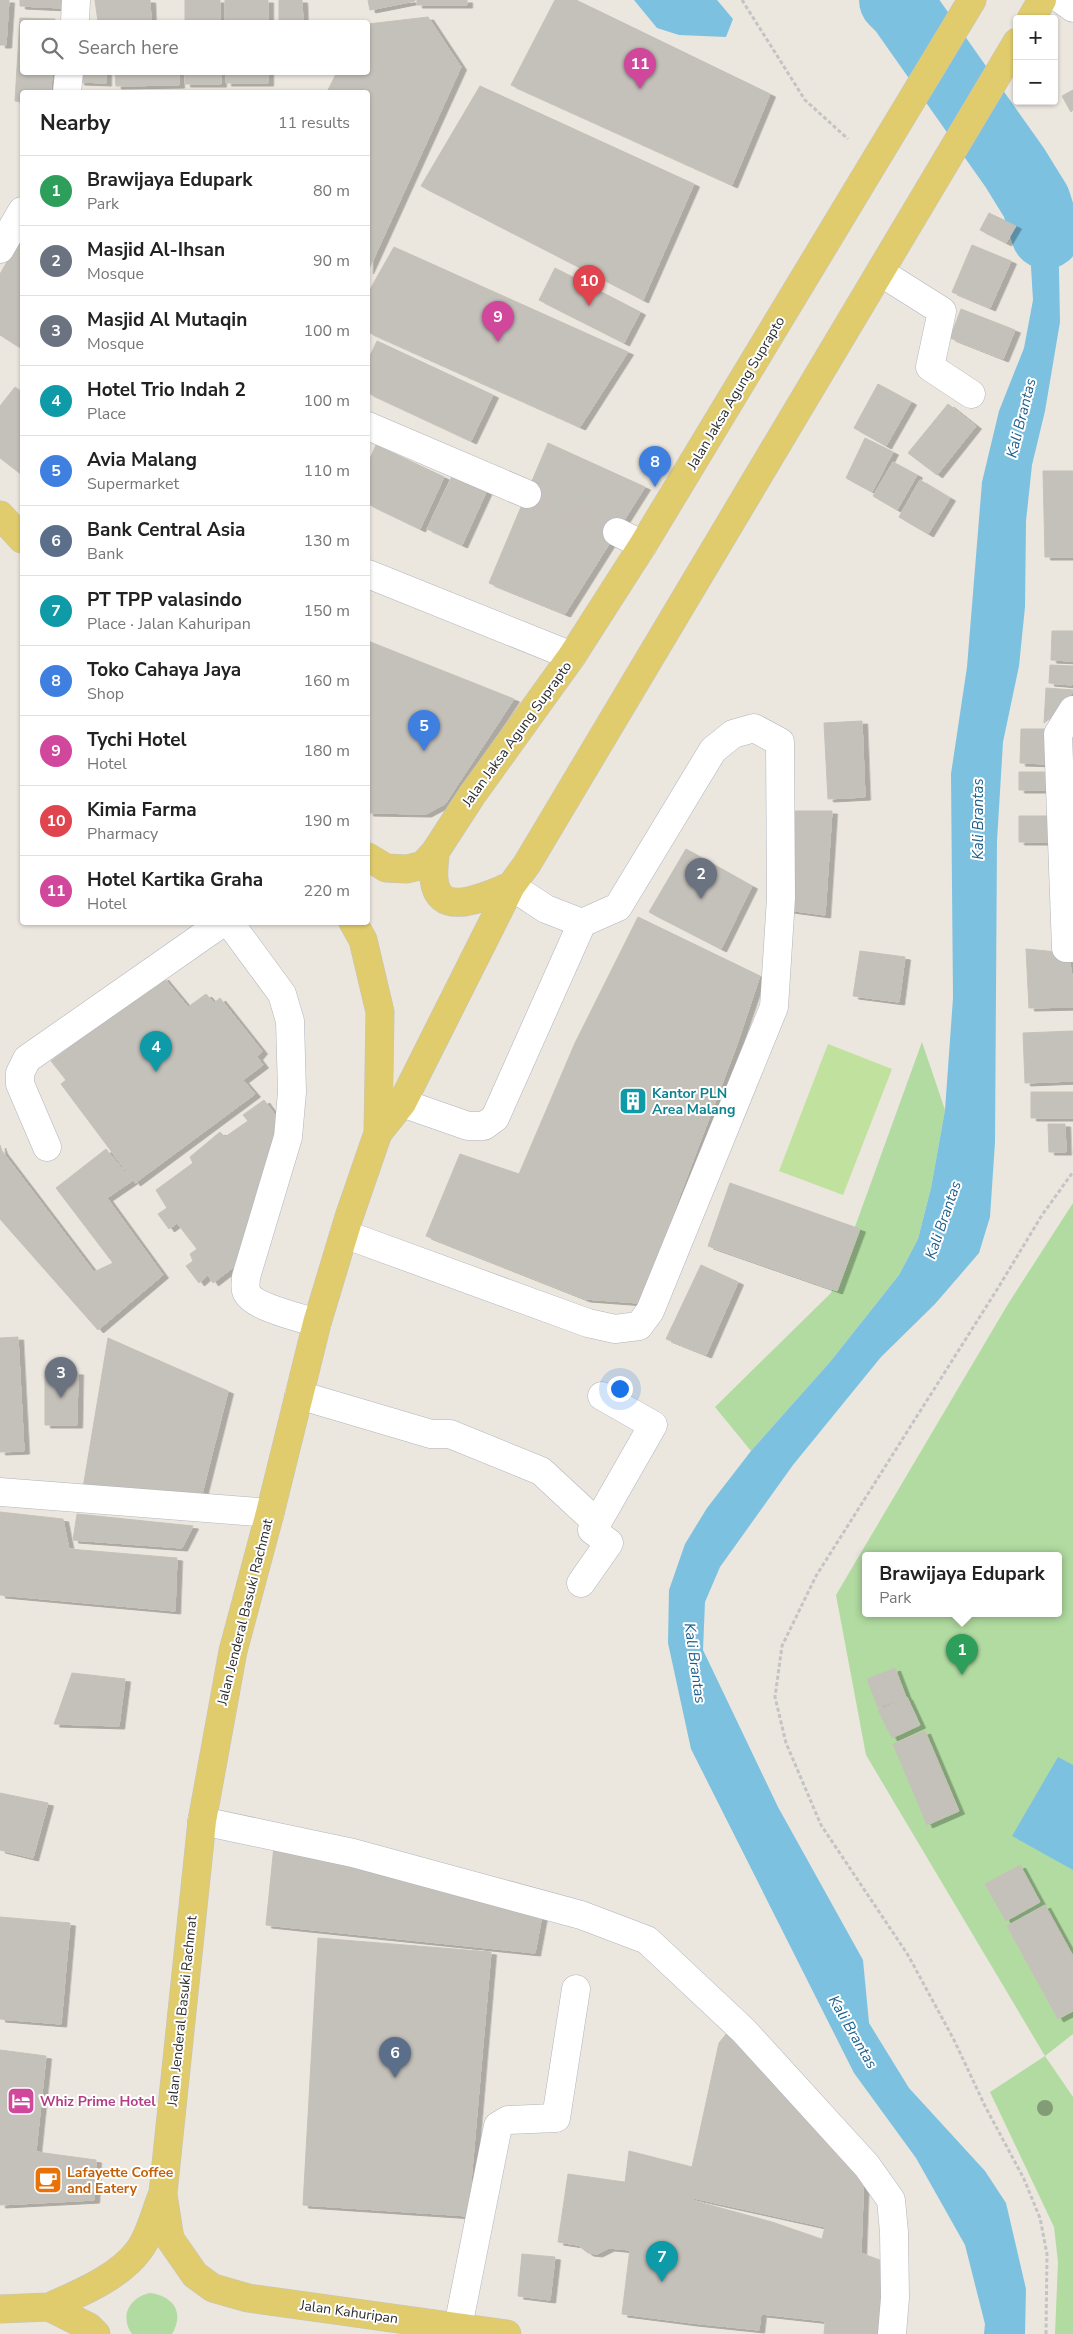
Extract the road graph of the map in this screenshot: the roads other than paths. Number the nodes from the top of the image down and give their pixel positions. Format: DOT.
graph roads {
  1 [pos="76,0"];
  2 [pos="972,0"];
  3 [pos="1062,0"];
  4 [pos="1073,8"];
  5 [pos="75,20"];
  6 [pos="1013,49"];
  7 [pos="69,75"];
  8 [pos="67,90"];
  9 [pos="20,214"];
  10 [pos="0,249"];
  11 [pos="880,272"];
  12 [pos="971,394"];
  13 [pos="370,427"];
  14 [pos="527,494"];
  15 [pos="0,515"];
  16 [pos="617,532"];
  17 [pos="20,537"];
  18 [pos="643,545"];
  19 [pos="370,575"];
  20 [pos="572,656"];
  21 [pos="1073,710"];
  22 [pos="435,852"];
  23 [pos="370,858"];
  24 [pos="511,886"];
  25 [pos="1069,899"];
  26 [pos="582,923"];
  27 [pos="219,925"];
  28 [pos="232,925"];
  29 [pos="354,925"];
  30 [pos="1073,948"];
  31 [pos="402,1103"];
  32 [pos="378,1133"];
  33 [pos="47,1147"];
  34 [pos="344,1234"];
  35 [pos="317,1323"];
  36 [pos="299,1395"];
  37 [pos="602,1396"];
  38 [pos="0,1492"];
  39 [pos="270,1513"];
  40 [pos="597,1522"];
  41 [pos="581,1583"];
  42 [pos="202,1821"];
  43 [pos="576,1988"];
  44 [pos="163,2193"];
  45 [pos="195,2275"];
  46 [pos="48,2307"];
  47 [pos="0,2309"];
  48 [pos="458,2326"];
  49 [pos="96,2334"];
  50 [pos="507,2334"];
  51 [pos="892,2334"];
  1 -- 5 [label="street"];
  2 -- 18 [label="main road, Jalan Jaksa Agung Suprapto"];
  3 -- 4 [label="street"];
  6 -- 11 [label="main road"];
  7 -- 8 [label="street"];
  9 -- 10 [label="street"];
  11 -- 12 [label="street"];
  11 -- 24 [label="main road"];
  13 -- 14 [label="street"];
  15 -- 17 [label="main road"];
  16 -- 18 [label="street"];
  18 -- 20 [label="main road, Jalan Jaksa Agung Suprapto"];
  19 -- 20 [label="street"];
  20 -- 22 [label="main road, Jalan Jaksa Agung Suprapto"];
  21 -- 25 [label="street"];
  22 -- 23 [label="main road"];
  22 -- 24 [label="main road"];
  24 -- 26 [label="street"];
  24 -- 31 [label="main road, Jalan Jenderal Basuki Rachmat"];
  25 -- 30 [label="street"];
  26 -- 31 [label="street"];
  26 -- 34 [label="street"];
  27 -- 33 [label="street"];
  28 -- 35 [label="street"];
  29 -- 32 [label="main road, Jalan Jenderal Basuki Rachmat"];
  31 -- 32 [label="main road, Jalan Jenderal Basuki Rachmat"];
  32 -- 34 [label="main road, Jalan Jenderal Basuki Rachmat"];
  34 -- 35 [label="main road, Jalan Jenderal Basuki Rachmat"];
  35 -- 36 [label="main road, Jalan Jenderal Basuki Rachmat"];
  36 -- 39 [label="main road, Jalan Jenderal Basuki Rachmat"];
  36 -- 40 [label="street"];
  37 -- 40 [label="street"];
  38 -- 39 [label="street"];
  39 -- 42 [label="main road, Jalan Jenderal Basuki Rachmat"];
  40 -- 41 [label="street"];
  42 -- 44 [label="main road, Jalan Jenderal Basuki Rachmat"];
  42 -- 51 [label="street"];
  43 -- 48 [label="street"];
  44 -- 45 [label="main road, Jalan Jenderal Basuki Rachmat"];
  44 -- 46 [label="main road, Jalan Jenderal Basuki Rachmat"];
  45 -- 48 [label="main road, Jalan Kahuripan"];
  46 -- 47 [label="main road"];
  46 -- 49 [label="main road"];
  48 -- 50 [label="main road, Jalan Kahuripan"];
}
